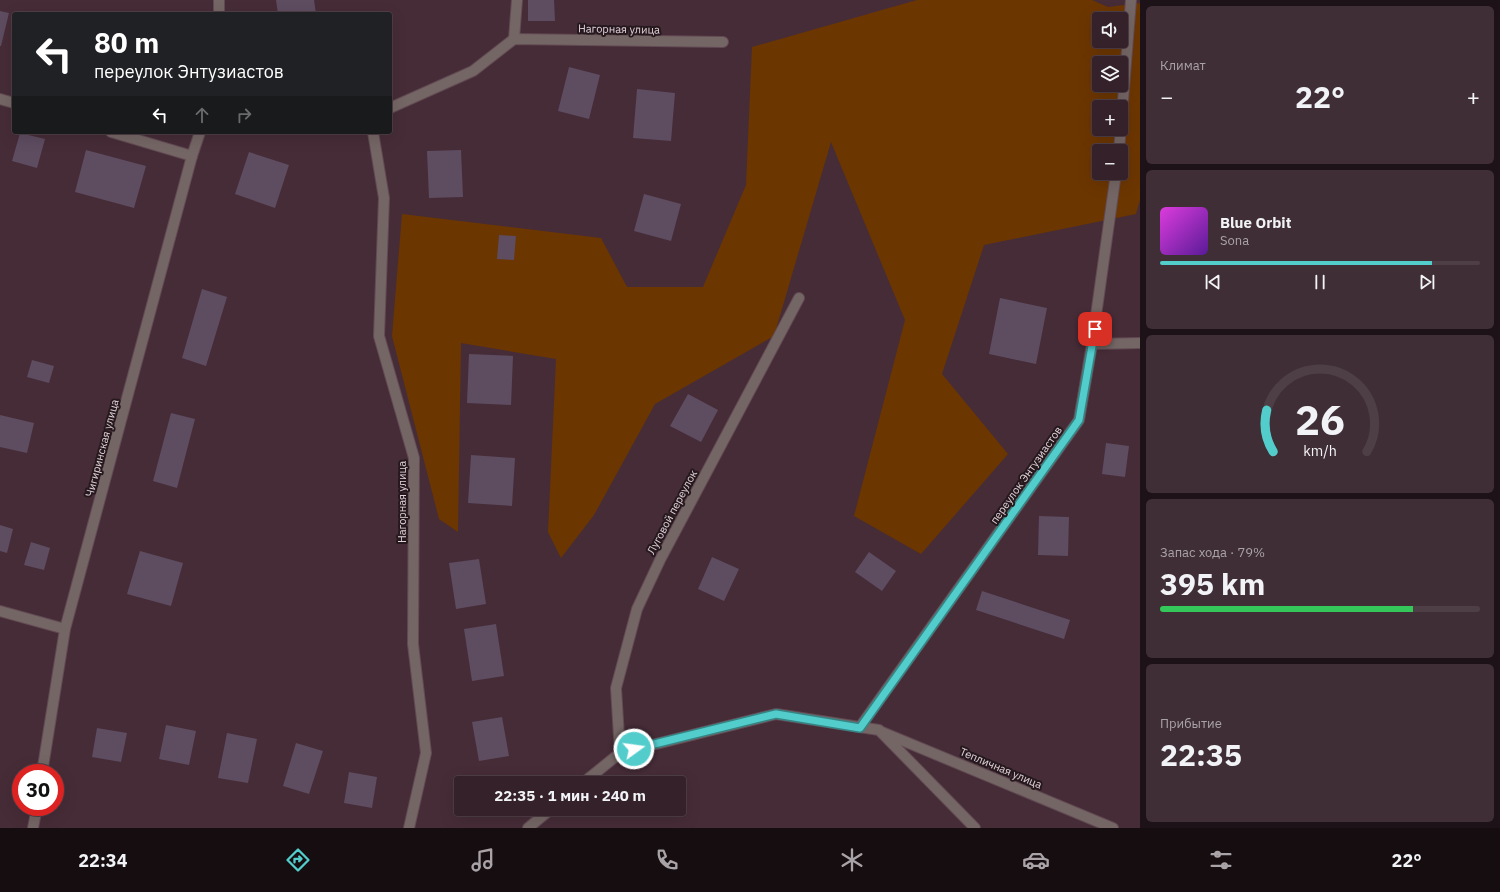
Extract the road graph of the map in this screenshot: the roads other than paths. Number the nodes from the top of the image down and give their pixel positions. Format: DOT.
graph roads {
  1 [pos="220,0"];
  2 [pos="517,0"];
  3 [pos="1131,0"];
  4 [pos="219,12"];
  5 [pos="514,39"];
  6 [pos="723,42"];
  7 [pos="0,99"];
  8 [pos="12,102"];
  9 [pos="392,107"];
  10 [pos="118,134"];
  11 [pos="199,134"];
  12 [pos="373,134"];
  13 [pos="1120,144"];
  14 [pos="192,156"];
  15 [pos="1115,180"];
  16 [pos="799,298"];
  17 [pos="1140,343"];
  18 [pos="1092,344"];
  19 [pos="0,611"];
  20 [pos="65,629"];
  21 [pos="860,728"];
  22 [pos="879,730"];
  23 [pos="620,753"];
  24 [pos="43,764"];
  25 [pos="592,776"];
  26 [pos="35,816"];
  27 [pos="543,816"];
  28 [pos="33,828"];
  29 [pos="409,828"];
  30 [pos="528,828"];
  31 [pos="975,828"];
  32 [pos="1113,828"];
  1 -- 4 [label="street"];
  2 -- 5 [label="street"];
  3 -- 13 [label="street"];
  5 -- 6 [label="street, Нагорная улица"];
  5 -- 9 [label="street"];
  7 -- 8 [label="street"];
  10 -- 14 [label="street"];
  11 -- 14 [label="street, Чигиринская улица"];
  12 -- 29 [label="street, Нагорная улица"];
  14 -- 20 [label="street, Чигиринская улица"];
  15 -- 18 [label="street, переулок Энтузиастов"];
  16 -- 23 [label="street, Луговой переулок"];
  17 -- 18 [label="street"];
  18 -- 21 [label="street, переулок Энтузиастов"];
  19 -- 20 [label="street"];
  20 -- 24 [label="street, Чигиринская улица"];
  21 -- 22 [label="street, Тепличная улица"];
  21 -- 23 [label="street, Тепличная улица"];
  22 -- 31 [label="street"];
  22 -- 32 [label="street, Тепличная улица"];
  23 -- 25 [label="street"];
  26 -- 28 [label="street"];
  27 -- 30 [label="street"];
}
